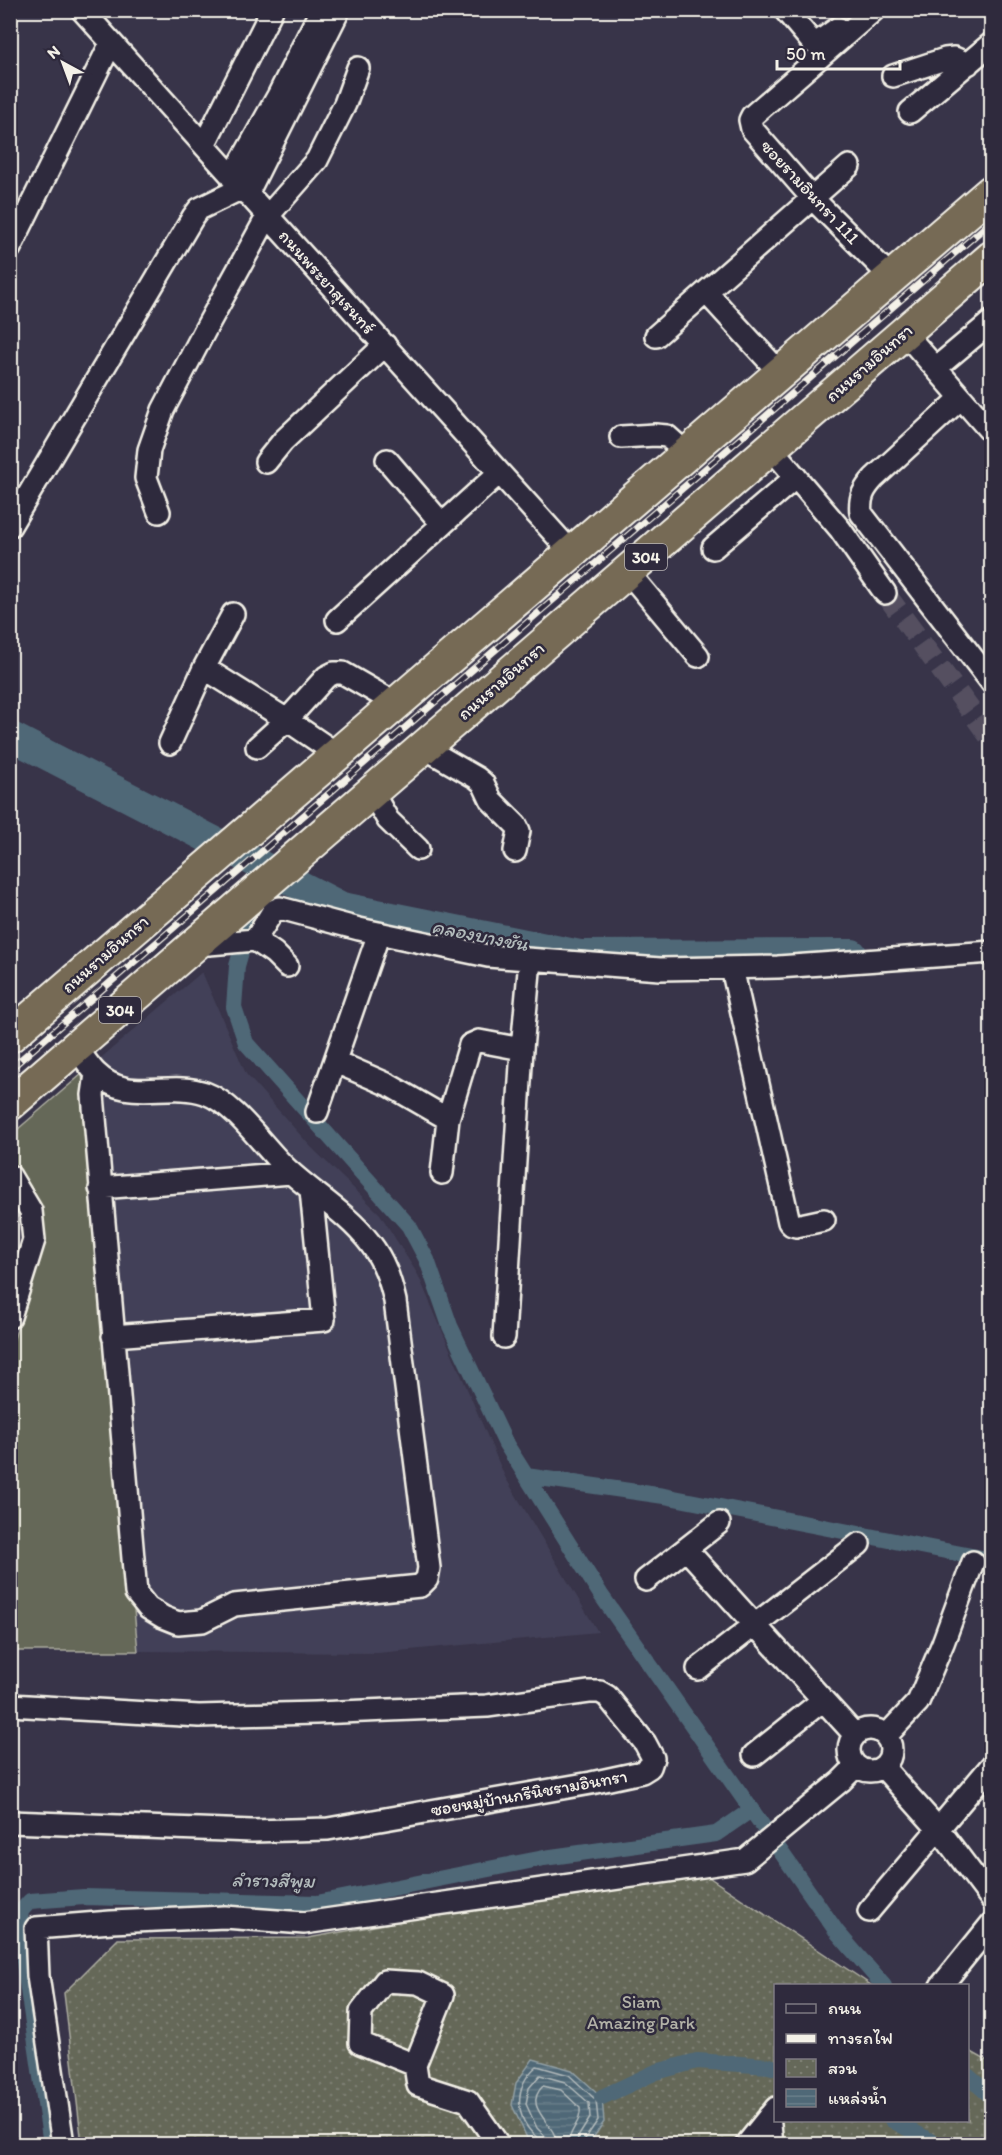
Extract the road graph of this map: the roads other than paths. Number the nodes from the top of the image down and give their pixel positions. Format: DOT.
graph roads {
  1 [pos="82,10"];
  2 [pos="272,10"];
  3 [pos="321,10"];
  4 [pos="339,10"];
  5 [pos="785,10"];
  6 [pos="874,10"];
  7 [pos="849,32"];
  8 [pos="111,43"];
  9 [pos="989,50"];
  10 [pos="968,63"];
  11 [pos="358,68"];
  12 [pos="893,76"];
  13 [pos="910,112"];
  14 [pos="204,145"];
  15 [pos="849,166"];
  16 [pos="240,187"];
  17 [pos="992,191"];
  18 [pos="813,199"];
  19 [pos="267,217"];
  20 [pos="10,248"];
  21 [pos="992,257"];
  22 [pos="891,277"];
  23 [pos="706,292"];
  24 [pos="992,321"];
  25 [pos="904,332"];
  26 [pos="656,336"];
  27 [pos="385,345"];
  28 [pos="936,369"];
  29 [pos="780,373"];
  30 [pos="961,398"];
  31 [pos="989,430"];
  32 [pos="621,437"];
  33 [pos="771,448"];
  34 [pos="686,453"];
  35 [pos="387,460"];
  36 [pos="266,462"];
  37 [pos="500,473"];
  38 [pos="796,477"];
  39 [pos="159,512"];
  40 [pos="442,524"];
  41 [pos="10,526"];
  42 [pos="714,548"];
  43 [pos="572,553"];
  44 [pos="628,572"];
  45 [pos="885,593"];
  46 [pos="233,614"];
  47 [pos="337,620"];
  48 [pos="698,656"];
  49 [pos="204,668"];
  50 [pos="992,683"];
  51 [pos="395,703"];
  52 [pos="287,720"];
  53 [pos="170,743"];
  54 [pos="257,747"];
  55 [pos="423,747"];
  56 [pos="337,754"];
  57 [pos="372,792"];
  58 [pos="418,849"];
  59 [pos="516,852"];
  60 [pos="379,933"];
  61 [pos="242,934"];
  62 [pos="992,952"];
  63 [pos="530,960"];
  64 [pos="287,966"];
  65 [pos="732,968"];
  66 [pos="10,1036"];
  67 [pos="76,1048"];
  68 [pos="522,1049"];
  69 [pos="336,1062"];
  70 [pos="96,1074"];
  71 [pos="10,1104"];
  72 [pos="317,1112"];
  73 [pos="448,1119"];
  74 [pos="291,1173"];
  75 [pos="442,1173"];
  76 [pos="10,1176"];
  77 [pos="100,1188"];
  78 [pos="311,1190"];
  79 [pos="824,1220"];
  80 [pos="10,1317"];
  81 [pos="112,1336"];
  82 [pos="504,1337"];
  83 [pos="719,1523"];
  84 [pos="859,1544"];
  85 [pos="686,1549"];
  86 [pos="973,1562"];
  87 [pos="646,1580"];
  88 [pos="754,1626"];
  89 [pos="698,1669"];
  90 [pos="823,1700"];
  91 [pos="10,1705"];
  92 [pos="855,1735"];
  93 [pos="886,1736"];
  94 [pos="754,1755"];
  95 [pos="992,1765"];
  96 [pos="856,1766"];
  97 [pos="883,1767"];
  98 [pos="10,1822"];
  99 [pos="938,1829"];
  100 [pos="992,1900"];
  101 [pos="869,1911"];
  102 [pos="992,1923"];
  103 [pos="943,1984"];
  104 [pos="415,2065"];
  105 [pos="772,2112"];
  106 [pos="63,2145"];
  107 [pos="498,2145"];
  108 [pos="747,2145"];
  109 [pos="771,2145"];
  1 -- 8 [label="street, ถนนพระยาสุเรนทร์"];
  2 -- 14 [label="street"];
  3 -- 16 [label="street"];
  4 -- 16 [label="street"];
  5 -- 7 [label="street"];
  6 -- 7 [label="street, ซอยรามอินทรา 111"];
  7 -- 18 [label="street, ซอยรามอินทรา 111"];
  8 -- 14 [label="street, ถนนพระยาสุเรนทร์"];
  8 -- 20 [label="street"];
  9 -- 10 [label="street"];
  10 -- 12 [label="street"];
  10 -- 13 [label="street"];
  11 -- 19 [label="street"];
  14 -- 16 [label="street, ถนนพระยาสุเรนทร์"];
  15 -- 18 [label="street"];
  16 -- 19 [label="street, ถนนพระยาสุเรนทร์"];
  16 -- 41 [label="street"];
  17 -- 22 [label="highway, ถนนรามอินทรา"];
  18 -- 22 [label="street, ซอยรามอินทรา 111"];
  18 -- 23 [label="street"];
  19 -- 27 [label="street, ถนนพระยาสุเรนทร์"];
  19 -- 39 [label="street"];
  21 -- 25 [label="highway, ถนนรามอินทรา / 304"];
  22 -- 29 [label="highway, ถนนรามอินทรา"];
  23 -- 26 [label="street"];
  23 -- 29 [label="street"];
  24 -- 28 [label="street"];
  25 -- 28 [label="street"];
  25 -- 33 [label="highway, ถนนรามอินทรา / 304"];
  27 -- 36 [label="street"];
  27 -- 37 [label="street, ถนนพระยาสุเรนทร์"];
  28 -- 30 [label="street"];
  29 -- 34 [label="highway, ถนนรามอินทรา"];
  30 -- 31 [label="street"];
  30 -- 50 [label="street"];
  32 -- 34 [label="street"];
  33 -- 38 [label="street"];
  33 -- 44 [label="highway, ถนนรามอินทรา / 304"];
  34 -- 43 [label="highway, ถนนรามอินทรา"];
  35 -- 40 [label="street"];
  37 -- 40 [label="street"];
  37 -- 43 [label="street, ถนนพระยาสุเรนทร์"];
  38 -- 42 [label="street"];
  38 -- 45 [label="street"];
  40 -- 47 [label="street"];
  43 -- 51 [label="highway, ถนนรามอินทรา"];
  44 -- 48 [label="street"];
  44 -- 55 [label="highway, ถนนรามอินทรา / 304"];
  46 -- 49 [label="street"];
  49 -- 52 [label="street"];
  49 -- 53 [label="street"];
  51 -- 52 [label="street"];
  51 -- 56 [label="highway, ถนนรามอินทรา"];
  52 -- 54 [label="street"];
  52 -- 56 [label="street"];
  55 -- 57 [label="highway, ถนนรามอินทรา / 304"];
  55 -- 59 [label="street"];
  56 -- 66 [label="highway, ถนนรามอินทรา"];
  57 -- 58 [label="street"];
  57 -- 61 [label="highway, ถนนรามอินทรา / 304"];
  60 -- 61 [label="street"];
  60 -- 63 [label="street"];
  60 -- 69 [label="street"];
  61 -- 64 [label="street"];
  61 -- 67 [label="highway, ถนนรามอินทรา / 304"];
  62 -- 65 [label="street"];
  63 -- 65 [label="street"];
  63 -- 68 [label="street"];
  65 -- 79 [label="street"];
  67 -- 70 [label="street"];
  67 -- 71 [label="highway, ถนนรามอินทรา / 304"];
  68 -- 73 [label="street"];
  68 -- 82 [label="street"];
  69 -- 72 [label="street"];
  69 -- 73 [label="street"];
  70 -- 74 [label="street"];
  70 -- 77 [label="street"];
  73 -- 75 [label="street"];
  74 -- 77 [label="street"];
  74 -- 78 [label="street"];
  76 -- 80 [label="street"];
  77 -- 81 [label="street"];
  78 -- 81 [label="street"];
  78 -- 81 [label="street"];
  83 -- 85 [label="street"];
  84 -- 88 [label="street"];
  85 -- 87 [label="street"];
  85 -- 88 [label="street"];
  86 -- 93 [label="street"];
  88 -- 89 [label="street"];
  88 -- 90 [label="street"];
  90 -- 92 [label="street"];
  90 -- 94 [label="street"];
  91 -- 98 [label="street, ซอยหมู่บ้านกรีนิชรามอินทรา"];
  92 -- 93 [label="street"];
  92 -- 96 [label="street"];
  93 -- 97 [label="street"];
  95 -- 99 [label="street"];
  96 -- 97 [label="street"];
  96 -- 106 [label="street"];
  97 -- 99 [label="street"];
  99 -- 100 [label="street"];
  99 -- 101 [label="street"];
  102 -- 103 [label="street"];
  104 -- 104 [label="street"];
  104 -- 107 [label="street"];
  105 -- 108 [label="street"];
  105 -- 109 [label="street"];
}
